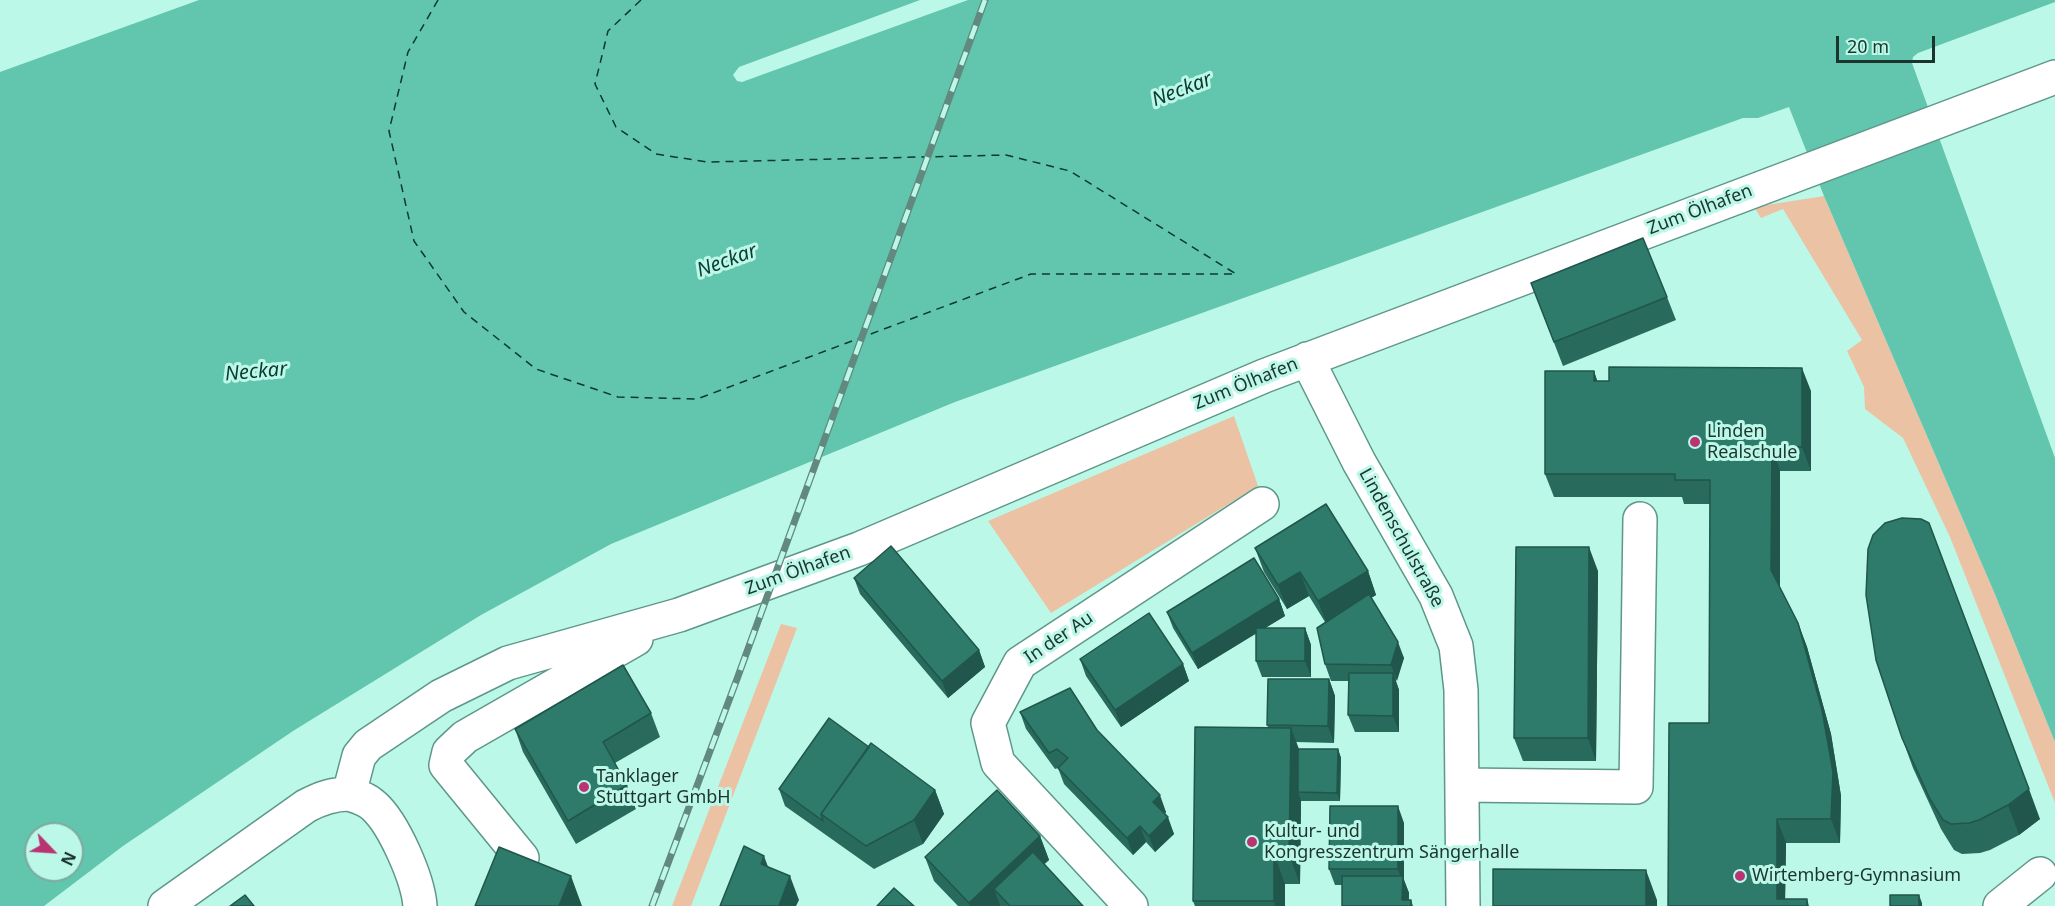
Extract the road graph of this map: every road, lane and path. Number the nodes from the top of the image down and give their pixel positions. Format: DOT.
graph roads {
  1 [pos="2055,77"];
  2 [pos="1307,359"];
  3 [pos="1262,504"];
  4 [pos="1641,519"];
  5 [pos="679,615"];
  6 [pos="1462,785"];
  7 [pos="350,794"];
  8 [pos="522,858"];
  9 [pos="2040,874"];
  10 [pos="165,906"];
  11 [pos="420,906"];
  12 [pos="1131,906"];
  13 [pos="1463,906"];
  14 [pos="2000,906"];
  1 -- 2 [label="street, Zum Ölhafen"];
  2 -- 5 [label="street, Zum Ölhafen"];
  2 -- 6 [label="street, Lindenschulstraße"];
  3 -- 12 [label="street, In der Au"];
  4 -- 6 [label="street"];
  5 -- 7 [label="street, Zum Ölhafen"];
  5 -- 8 [label="street"];
  6 -- 13 [label="street, Lindenschulstraße"];
  7 -- 10 [label="street"];
  7 -- 11 [label="street"];
  9 -- 14 [label="street"];
}
